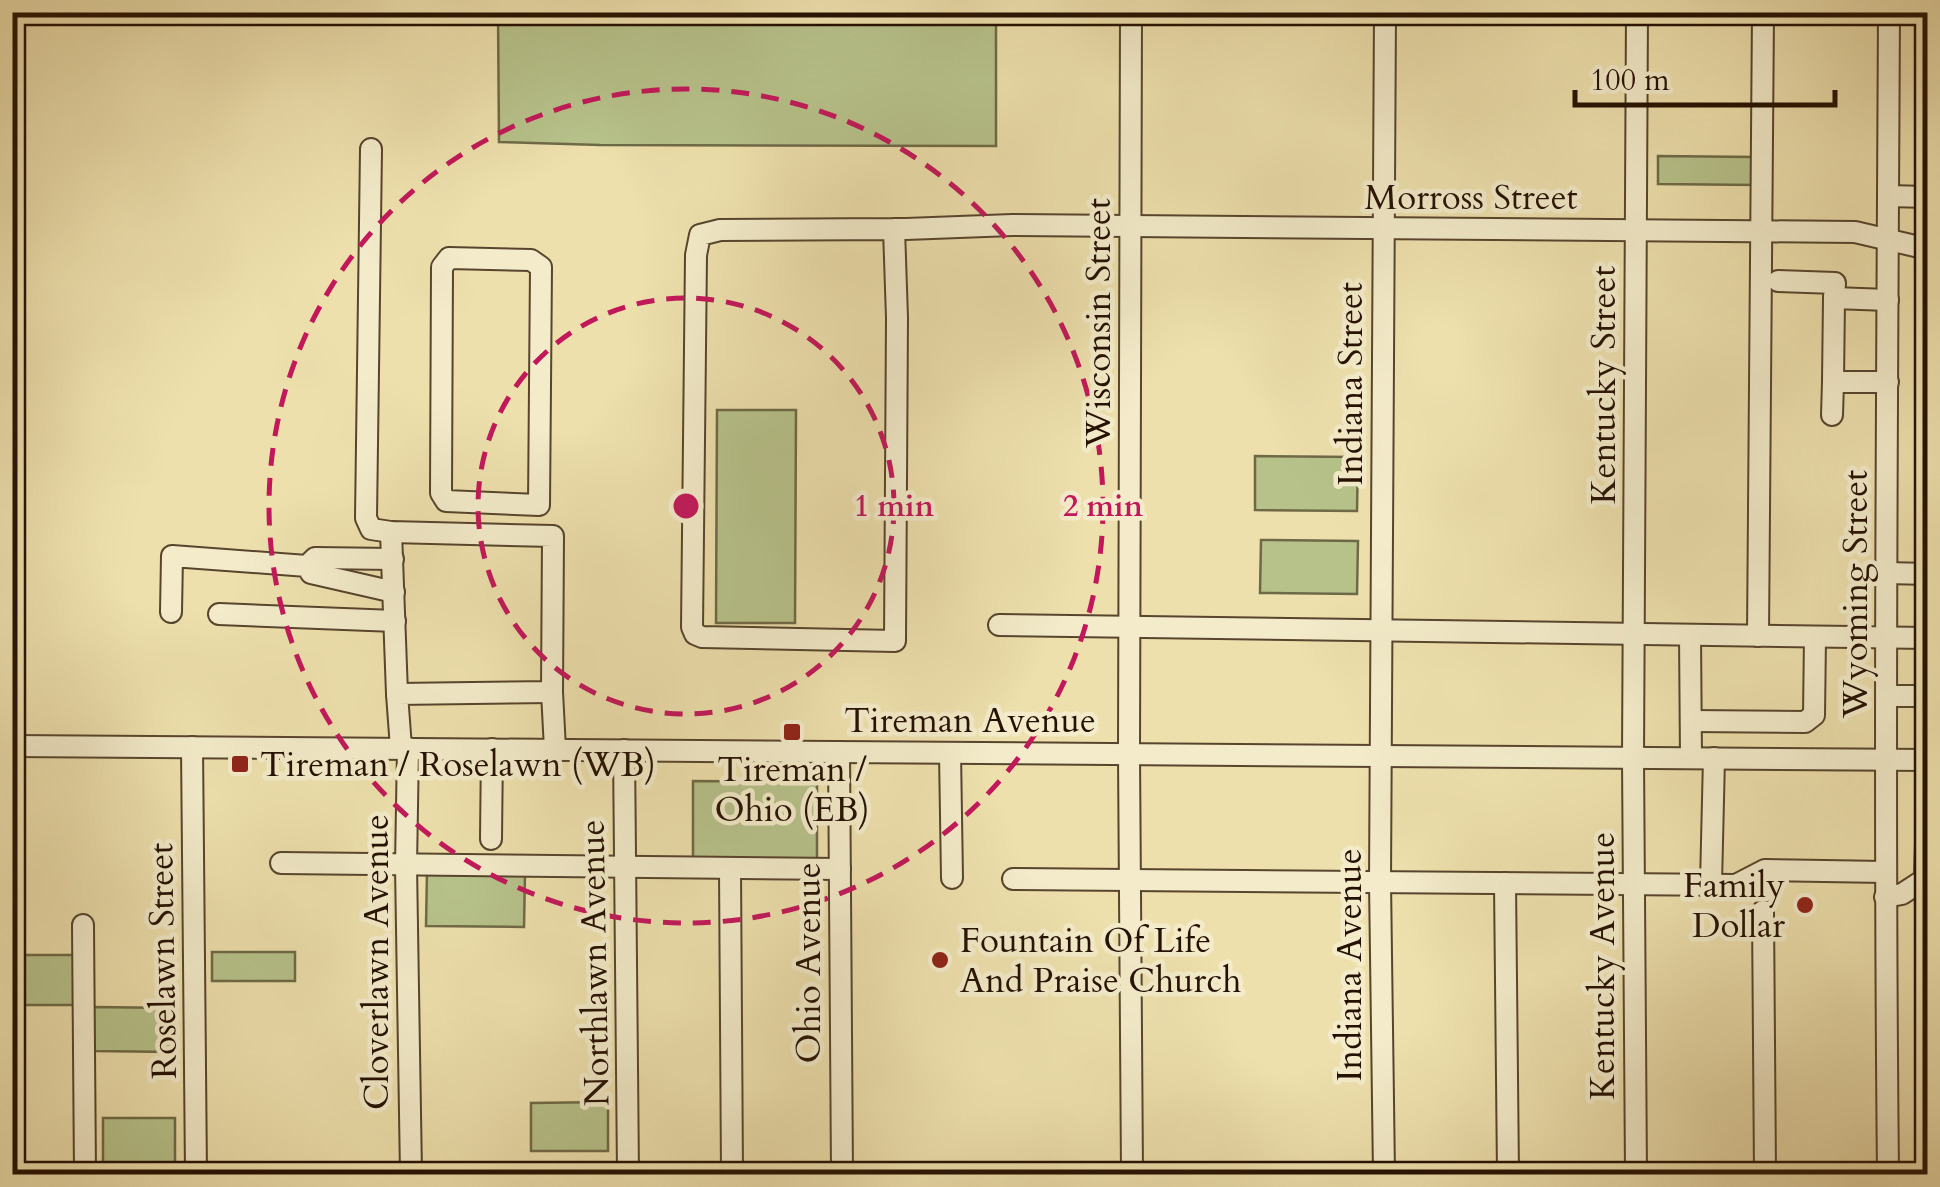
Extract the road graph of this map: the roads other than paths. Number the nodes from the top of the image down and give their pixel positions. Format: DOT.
graph roads {
  1 [pos="1130,12"];
  2 [pos="1385,12"];
  3 [pos="1638,12"];
  4 [pos="1763,12"];
  5 [pos="1890,12"];
  6 [pos="372,149"];
  7 [pos="1888,196"];
  8 [pos="1928,197"];
  9 [pos="1131,226"];
  10 [pos="1384,228"];
  11 [pos="894,229"];
  12 [pos="1636,230"];
  13 [pos="1762,232"];
  14 [pos="1888,240"];
  15 [pos="1928,246"];
  16 [pos="1778,282"];
  17 [pos="1834,298"];
  18 [pos="1888,300"];
  19 [pos="1833,382"];
  20 [pos="1888,382"];
  21 [pos="1832,415"];
  22 [pos="526,504"];
  23 [pos="391,532"];
  24 [pos="526,536"];
  25 [pos="392,560"];
  26 [pos="307,566"];
  27 [pos="1887,572"];
  28 [pos="1928,574"];
  29 [pos="394,592"];
  30 [pos="171,612"];
  31 [pos="219,614"];
  32 [pos="395,621"];
  33 [pos="1000,625"];
  34 [pos="1129,628"];
  35 [pos="1382,631"];
  36 [pos="1634,634"];
  37 [pos="1690,635"];
  38 [pos="1758,636"];
  39 [pos="1814,638"];
  40 [pos="1886,638"];
  41 [pos="1927,638"];
  42 [pos="1927,651"];
  43 [pos="1927,691"];
  44 [pos="552,692"];
  45 [pos="397,694"];
  46 [pos="1887,696"];
  47 [pos="1691,722"];
  48 [pos="1805,722"];
  49 [pos="12,746"];
  50 [pos="192,747"];
  51 [pos="404,748"];
  52 [pos="492,749"];
  53 [pos="555,750"];
  54 [pos="624,750"];
  55 [pos="838,752"];
  56 [pos="950,752"];
  57 [pos="1129,754"];
  58 [pos="1381,756"];
  59 [pos="1633,758"];
  60 [pos="1691,758"];
  61 [pos="1714,758"];
  62 [pos="1805,759"];
  63 [pos="1888,760"];
  64 [pos="1928,760"];
  65 [pos="490,839"];
  66 [pos="1926,842"];
  67 [pos="281,863"];
  68 [pos="406,866"];
  69 [pos="625,868"];
  70 [pos="730,869"];
  71 [pos="840,869"];
  72 [pos="1885,872"];
  73 [pos="952,878"];
  74 [pos="1926,878"];
  75 [pos="1013,879"];
  76 [pos="1130,879"];
  77 [pos="1380,882"];
  78 [pos="1505,883"];
  79 [pos="1634,884"];
  80 [pos="1711,884"];
  81 [pos="1886,897"];
  82 [pos="1763,911"];
  83 [pos="83,926"];
  84 [pos="85,1174"];
  85 [pos="196,1174"];
  86 [pos="411,1174"];
  87 [pos="628,1174"];
  88 [pos="732,1174"];
  89 [pos="842,1174"];
  90 [pos="1132,1174"];
  91 [pos="1384,1174"];
  92 [pos="1508,1174"];
  93 [pos="1636,1174"];
  94 [pos="1765,1174"];
  95 [pos="1888,1174"];
  1 -- 9 [label="street, Wisconsin Street"];
  2 -- 10 [label="street, Indiana Street"];
  3 -- 12 [label="street, Kentucky Street"];
  4 -- 13 [label="street"];
  5 -- 7 [label="street, Wyoming Street"];
  6 -- 23 [label="street"];
  7 -- 8 [label="street"];
  7 -- 14 [label="street, Wyoming Street"];
  9 -- 10 [label="street, Morross Street"];
  9 -- 11 [label="street, Morross Street"];
  9 -- 34 [label="street, Wisconsin Street"];
  10 -- 12 [label="street, Morross Street"];
  10 -- 35 [label="street, Indiana Street"];
  11 -- 11 [label="street, Morross Street"];
  12 -- 13 [label="street, Morross Street"];
  12 -- 36 [label="street, Kentucky Street"];
  13 -- 14 [label="street, Morross Street"];
  13 -- 38 [label="street"];
  14 -- 15 [label="street, Morross Street"];
  14 -- 18 [label="street, Wyoming Street"];
  16 -- 17 [label="street"];
  17 -- 18 [label="street"];
  17 -- 19 [label="street"];
  18 -- 20 [label="street, Wyoming Street"];
  19 -- 20 [label="street"];
  19 -- 21 [label="street"];
  20 -- 27 [label="street, Wyoming Street"];
  22 -- 22 [label="street"];
  22 -- 24 [label="street"];
  23 -- 24 [label="street"];
  23 -- 25 [label="street, Cloverlawn Avenue"];
  24 -- 44 [label="street"];
  25 -- 26 [label="street"];
  25 -- 29 [label="street, Cloverlawn Avenue"];
  26 -- 29 [label="street"];
  26 -- 30 [label="street"];
  27 -- 28 [label="street"];
  27 -- 40 [label="street, Wyoming Street"];
  29 -- 32 [label="street, Cloverlawn Avenue"];
  31 -- 32 [label="street"];
  32 -- 45 [label="street, Cloverlawn Avenue"];
  33 -- 34 [label="street"];
  34 -- 35 [label="street"];
  34 -- 57 [label="street, Wisconsin Street"];
  35 -- 36 [label="street"];
  35 -- 58 [label="street, Indiana Street"];
  36 -- 37 [label="street"];
  36 -- 59 [label="street, Kentucky Street"];
  37 -- 38 [label="street"];
  37 -- 47 [label="street"];
  38 -- 39 [label="street"];
  39 -- 40 [label="street"];
  39 -- 48 [label="street"];
  40 -- 41 [label="street"];
  40 -- 46 [label="street, Wyoming Street"];
  41 -- 42 [label="street"];
  43 -- 46 [label="street"];
  44 -- 45 [label="street"];
  44 -- 53 [label="street"];
  45 -- 51 [label="street, Cloverlawn Avenue"];
  46 -- 63 [label="street, Wyoming Street"];
  47 -- 48 [label="street"];
  47 -- 60 [label="street"];
  48 -- 62 [label="street"];
  49 -- 50 [label="street, Tireman Avenue"];
  50 -- 51 [label="street, Tireman Avenue"];
  50 -- 85 [label="street, Roselawn Street"];
  51 -- 52 [label="street, Tireman Avenue"];
  51 -- 68 [label="street, Cloverlawn Avenue"];
  52 -- 53 [label="street, Tireman Avenue"];
  52 -- 65 [label="street"];
  53 -- 54 [label="street, Tireman Avenue"];
  54 -- 55 [label="street, Tireman Avenue"];
  54 -- 69 [label="street, Northlawn Avenue"];
  55 -- 56 [label="street, Tireman Avenue"];
  55 -- 71 [label="street, Ohio Avenue"];
  56 -- 57 [label="street, Tireman Avenue"];
  56 -- 73 [label="street"];
  57 -- 58 [label="street, Tireman Avenue"];
  57 -- 76 [label="street, Wisconsin Street"];
  58 -- 59 [label="street, Tireman Avenue"];
  58 -- 77 [label="street, Indiana Avenue"];
  59 -- 60 [label="street, Tireman Avenue"];
  59 -- 79 [label="street, Kentucky Avenue"];
  60 -- 61 [label="street, Tireman Avenue"];
  61 -- 62 [label="street, Tireman Avenue"];
  61 -- 80 [label="street"];
  62 -- 63 [label="street, Tireman Avenue"];
  63 -- 64 [label="street, Tireman Avenue"];
  63 -- 72 [label="street, Wyoming Street"];
  66 -- 74 [label="street"];
  67 -- 68 [label="street"];
  68 -- 69 [label="street"];
  68 -- 86 [label="street, Cloverlawn Avenue"];
  69 -- 70 [label="street"];
  69 -- 87 [label="street, Northlawn Avenue"];
  70 -- 71 [label="street"];
  70 -- 88 [label="street"];
  71 -- 89 [label="street, Ohio Avenue"];
  72 -- 80 [label="street"];
  72 -- 81 [label="street, Wyoming Street"];
  74 -- 81 [label="street"];
  75 -- 76 [label="street"];
  76 -- 77 [label="street"];
  76 -- 90 [label="street, Wisconsin Street"];
  77 -- 78 [label="street"];
  77 -- 91 [label="street, Indiana Avenue"];
  78 -- 79 [label="street"];
  78 -- 92 [label="street"];
  79 -- 80 [label="street"];
  79 -- 93 [label="street, Kentucky Avenue"];
  81 -- 95 [label="street, Wyoming Street"];
  82 -- 94 [label="street"];
  83 -- 84 [label="street"];
}
